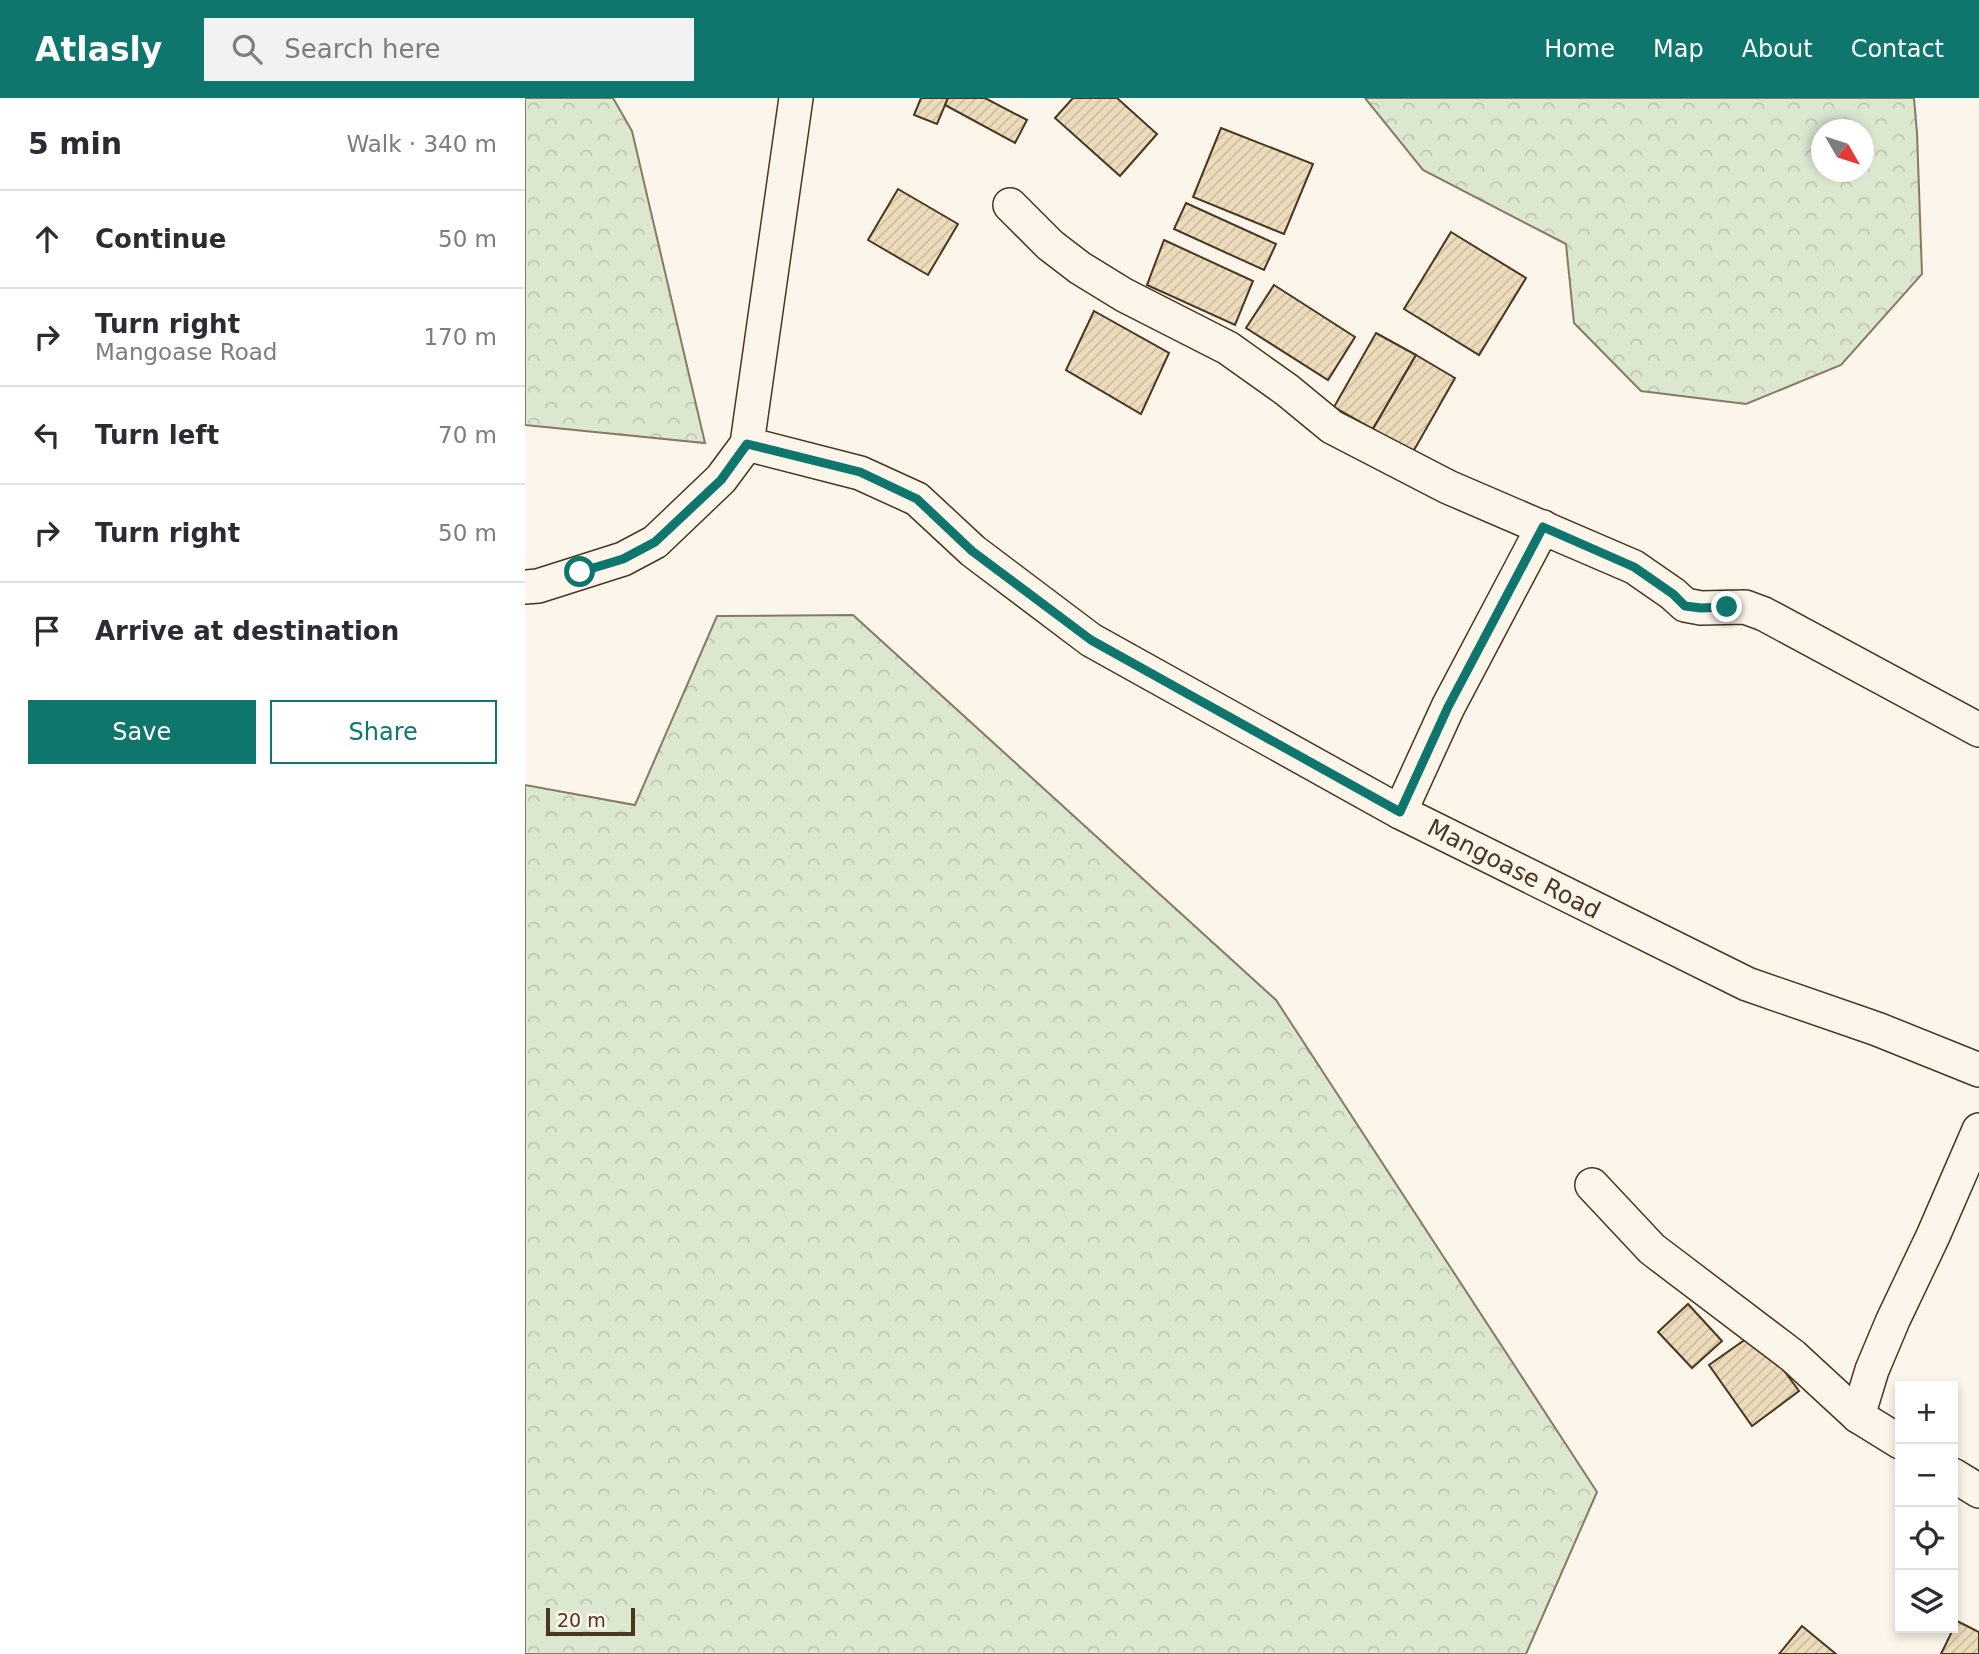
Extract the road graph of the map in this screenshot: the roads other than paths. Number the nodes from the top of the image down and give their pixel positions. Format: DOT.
graph roads {
  1 [pos="796,98"];
  2 [pos="1010,205"];
  3 [pos="747,444"];
  4 [pos="1543,527"];
  5 [pos="525,587"];
  6 [pos="1979,730"];
  7 [pos="1400,812"];
  8 [pos="1979,1069"];
  9 [pos="1979,1130"];
  10 [pos="1592,1185"];
  11 [pos="1858,1416"];
  12 [pos="1895,1439"];
  13 [pos="1958,1478"];
  14 [pos="1979,1491"];
  1 -- 3 [label="street"];
  2 -- 4 [label="street"];
  3 -- 5 [label="street"];
  3 -- 7 [label="street, Mangoase Road"];
  4 -- 6 [label="street"];
  4 -- 7 [label="street"];
  7 -- 8 [label="street, Mangoase Road"];
  9 -- 11 [label="street"];
  10 -- 11 [label="street"];
  11 -- 12 [label="street"];
  13 -- 14 [label="street"];
}
